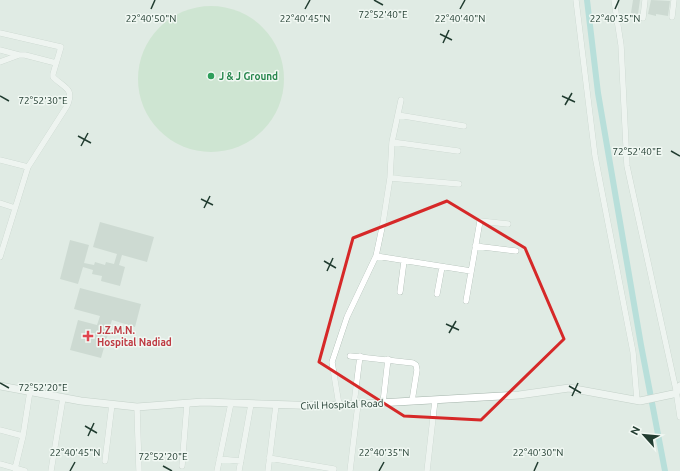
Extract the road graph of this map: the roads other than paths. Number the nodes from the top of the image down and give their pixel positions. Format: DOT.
graph roads {
  1 [pos="576,0"];
  2 [pos="614,0"];
  3 [pos="645,0"];
  4 [pos="674,0"];
  5 [pos="672,17"];
  6 [pos="643,18"];
  7 [pos="0,33"];
  8 [pos="0,50"];
  9 [pos="19,55"];
  10 [pos="0,62"];
  11 [pos="56,63"];
  12 [pos="401,100"];
  13 [pos="398,115"];
  14 [pos="464,126"];
  15 [pos="392,142"];
  16 [pos="458,152"];
  17 [pos="0,160"];
  18 [pos="28,167"];
  19 [pos="390,178"];
  20 [pos="459,184"];
  21 [pos="0,203"];
  22 [pos="15,208"];
  23 [pos="508,224"];
  24 [pos="475,246"];
  25 [pos="516,251"];
  26 [pos="376,256"];
  27 [pos="0,257"];
  28 [pos="404,261"];
  29 [pos="442,267"];
  30 [pos="470,271"];
  31 [pos="400,292"];
  32 [pos="437,294"];
  33 [pos="466,301"];
  34 [pos="350,356"];
  35 [pos="360,356"];
  36 [pos="388,359"];
  37 [pos="0,386"];
  38 [pos="680,386"];
  39 [pos="30,392"];
  40 [pos="675,394"];
  41 [pos="63,398"];
  42 [pos="435,400"];
  43 [pos="638,400"];
  44 [pos="412,401"];
  45 [pos="231,403"];
  46 [pos="383,403"];
  47 [pos="112,404"];
  48 [pos="187,404"];
  49 [pos="251,404"];
  50 [pos="356,404"];
  51 [pos="276,405"];
  52 [pos="339,405"];
  53 [pos="137,407"];
  54 [pos="680,417"];
  55 [pos="0,430"];
  56 [pos="23,436"];
  57 [pos="270,458"];
  58 [pos="219,459"];
  59 [pos="105,461"];
  60 [pos="241,462"];
  61 [pos="0,464"];
  62 [pos="182,466"];
  63 [pos="15,469"];
  64 [pos="334,469"];
  65 [pos="25,471"];
  66 [pos="51,471"];
  67 [pos="139,471"];
  68 [pos="217,471"];
  69 [pos="239,471"];
  70 [pos="268,471"];
  71 [pos="350,471"];
  72 [pos="427,471"];
  1 -- 43 [label="street"];
  2 -- 40 [label="street"];
  3 -- 6 [label="street"];
  4 -- 5 [label="street"];
  7 -- 11 [label="street"];
  8 -- 9 [label="street"];
  9 -- 10 [label="street"];
  9 -- 11 [label="street"];
  11 -- 18 [label="street"];
  12 -- 13 [label="street"];
  13 -- 14 [label="street"];
  13 -- 15 [label="street"];
  15 -- 16 [label="street"];
  15 -- 19 [label="street"];
  17 -- 18 [label="street"];
  18 -- 22 [label="street"];
  19 -- 20 [label="street"];
  19 -- 26 [label="street"];
  21 -- 22 [label="street"];
  22 -- 27 [label="street"];
  23 -- 24 [label="street"];
  24 -- 25 [label="street"];
  24 -- 30 [label="street"];
  26 -- 28 [label="street"];
  26 -- 52 [label="street"];
  28 -- 29 [label="street"];
  28 -- 31 [label="street"];
  29 -- 30 [label="street"];
  29 -- 32 [label="street"];
  30 -- 33 [label="street"];
  34 -- 35 [label="street"];
  35 -- 36 [label="street"];
  35 -- 50 [label="street"];
  36 -- 44 [label="street"];
  36 -- 46 [label="street"];
  37 -- 39 [label="street, Civil Hospital Road"];
  38 -- 40 [label="street"];
  39 -- 41 [label="street, Civil Hospital Road"];
  39 -- 56 [label="street"];
  40 -- 43 [label="street, Civil Hospital Road"];
  40 -- 54 [label="street"];
  41 -- 47 [label="street, Civil Hospital Road"];
  41 -- 66 [label="street"];
  42 -- 43 [label="street, Civil Hospital Road"];
  42 -- 44 [label="street, Civil Hospital Road"];
  42 -- 72 [label="street"];
  44 -- 46 [label="street, Civil Hospital Road"];
  45 -- 48 [label="street, Civil Hospital Road"];
  45 -- 49 [label="street, Civil Hospital Road"];
  45 -- 58 [label="street"];
  46 -- 50 [label="street, Civil Hospital Road"];
  47 -- 53 [label="street, Civil Hospital Road"];
  47 -- 59 [label="street"];
  48 -- 53 [label="street, Civil Hospital Road"];
  48 -- 62 [label="street"];
  49 -- 51 [label="street, Civil Hospital Road"];
  49 -- 60 [label="street"];
  50 -- 52 [label="street, Civil Hospital Road"];
  50 -- 71 [label="street"];
  51 -- 52 [label="street, Civil Hospital Road"];
  51 -- 57 [label="street"];
  53 -- 67 [label="street"];
  55 -- 56 [label="street"];
  56 -- 63 [label="street"];
  57 -- 64 [label="street"];
  57 -- 70 [label="street"];
  58 -- 60 [label="street"];
  58 -- 68 [label="street"];
  60 -- 69 [label="street"];
  61 -- 63 [label="street"];
  63 -- 65 [label="street"];
}
